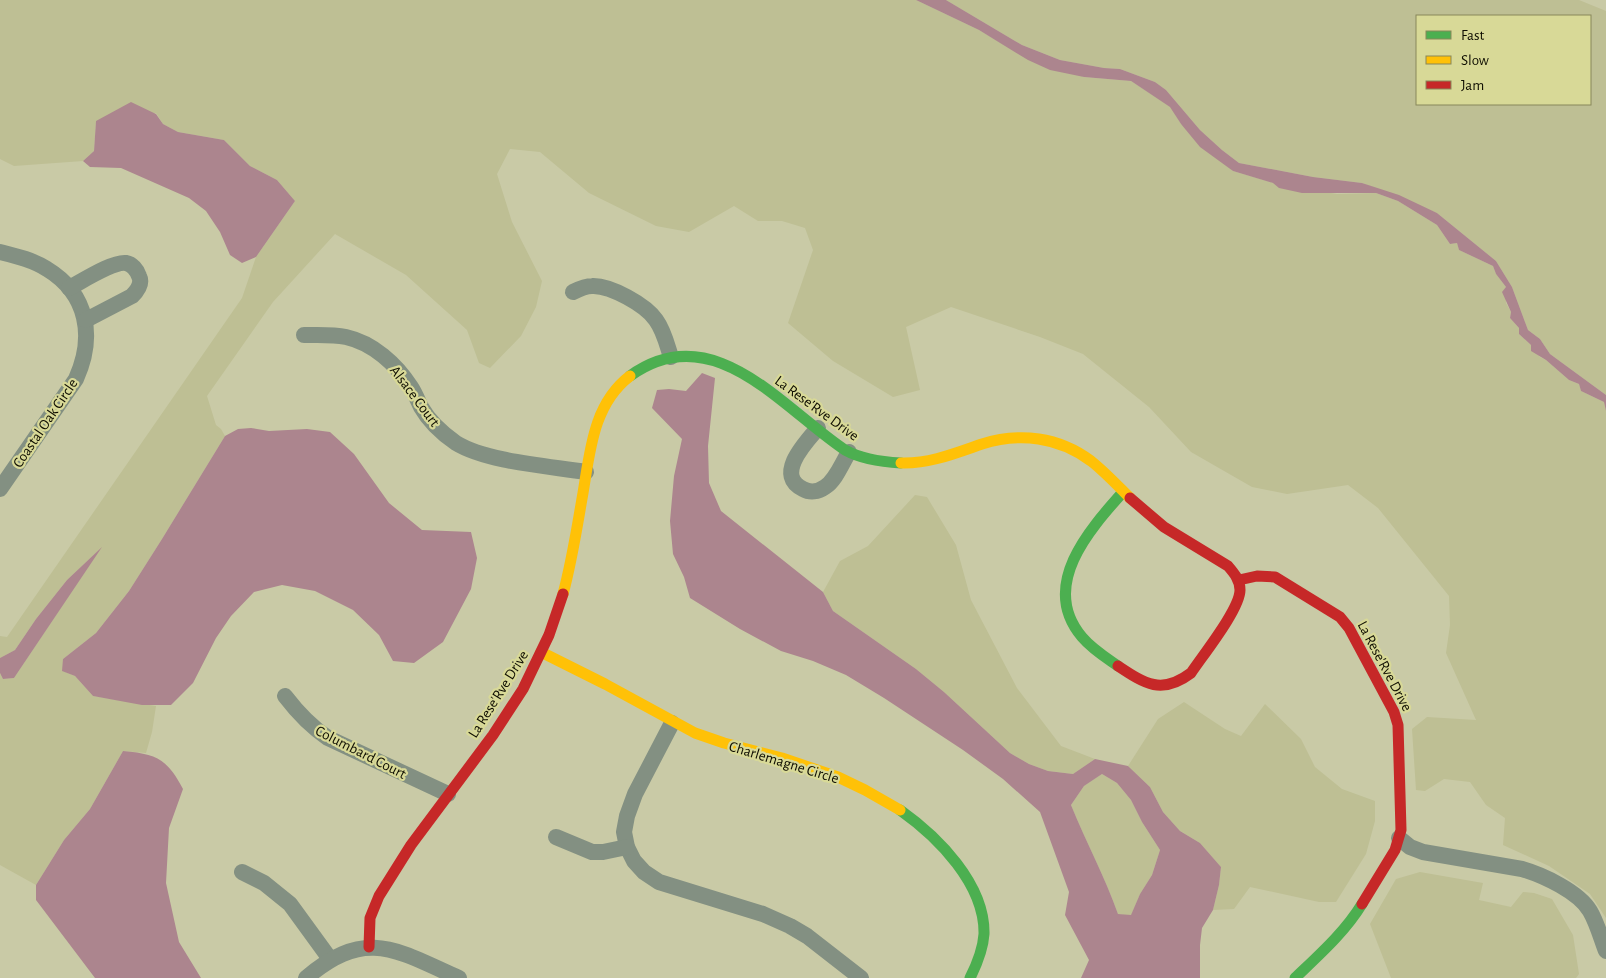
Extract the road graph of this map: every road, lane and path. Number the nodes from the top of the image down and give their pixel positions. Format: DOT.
graph roads {
  1 [pos="0,252"];
  2 [pos="68,288"];
  3 [pos="573,292"];
  4 [pos="86,320"];
  5 [pos="304,335"];
  6 [pos="671,357"];
  7 [pos="818,428"];
  8 [pos="849,452"];
  9 [pos="586,472"];
  10 [pos="0,489"];
  11 [pos="1123,492"];
  12 [pos="1239,580"];
  13 [pos="541,652"];
  14 [pos="285,696"];
  15 [pos="672,723"];
  16 [pos="448,794"];
  17 [pos="556,837"];
  18 [pos="1399,838"];
  19 [pos="627,847"];
  20 [pos="242,872"];
  21 [pos="369,947"];
  22 [pos="1606,951"];
  23 [pos="330,960"];
  24 [pos="306,978"];
  25 [pos="459,978"];
  26 [pos="861,978"];
  27 [pos="970,978"];
  28 [pos="1295,978"];
  1 -- 2 [label="street, Coastal Oak Circle"];
  2 -- 4 [label="street, Coastal Oak Circle"];
  2 -- 4 [label="street"];
  3 -- 6 [label="street"];
  4 -- 10 [label="street, Coastal Oak Circle"];
  5 -- 9 [label="street, Alsace Court"];
  6 -- 7 [label="street, La Rese'Rve Drive"];
  6 -- 9 [label="street, La Rese'Rve Drive"];
  7 -- 8 [label="street, La Rese'Rve Drive"];
  7 -- 8 [label="street"];
  8 -- 11 [label="street, La Rese'Rve Drive"];
  9 -- 13 [label="street, La Rese'Rve Drive"];
  11 -- 12 [label="street, La Rese'Rve Drive"];
  11 -- 12 [label="street"];
  12 -- 18 [label="street, La Rese'Rve Drive"];
  13 -- 15 [label="street, Charlemagne Circle"];
  13 -- 16 [label="street, La Rese'Rve Drive"];
  14 -- 16 [label="street, Columbard Court"];
  15 -- 19 [label="street"];
  15 -- 27 [label="street, Charlemagne Circle"];
  16 -- 21 [label="street, La Rese'Rve Drive"];
  17 -- 19 [label="street"];
  18 -- 22 [label="street"];
  18 -- 28 [label="street, La Rese'Rve Drive"];
  19 -- 26 [label="street"];
  20 -- 23 [label="street"];
  21 -- 23 [label="street"];
  21 -- 25 [label="street"];
  23 -- 24 [label="street"];
}
